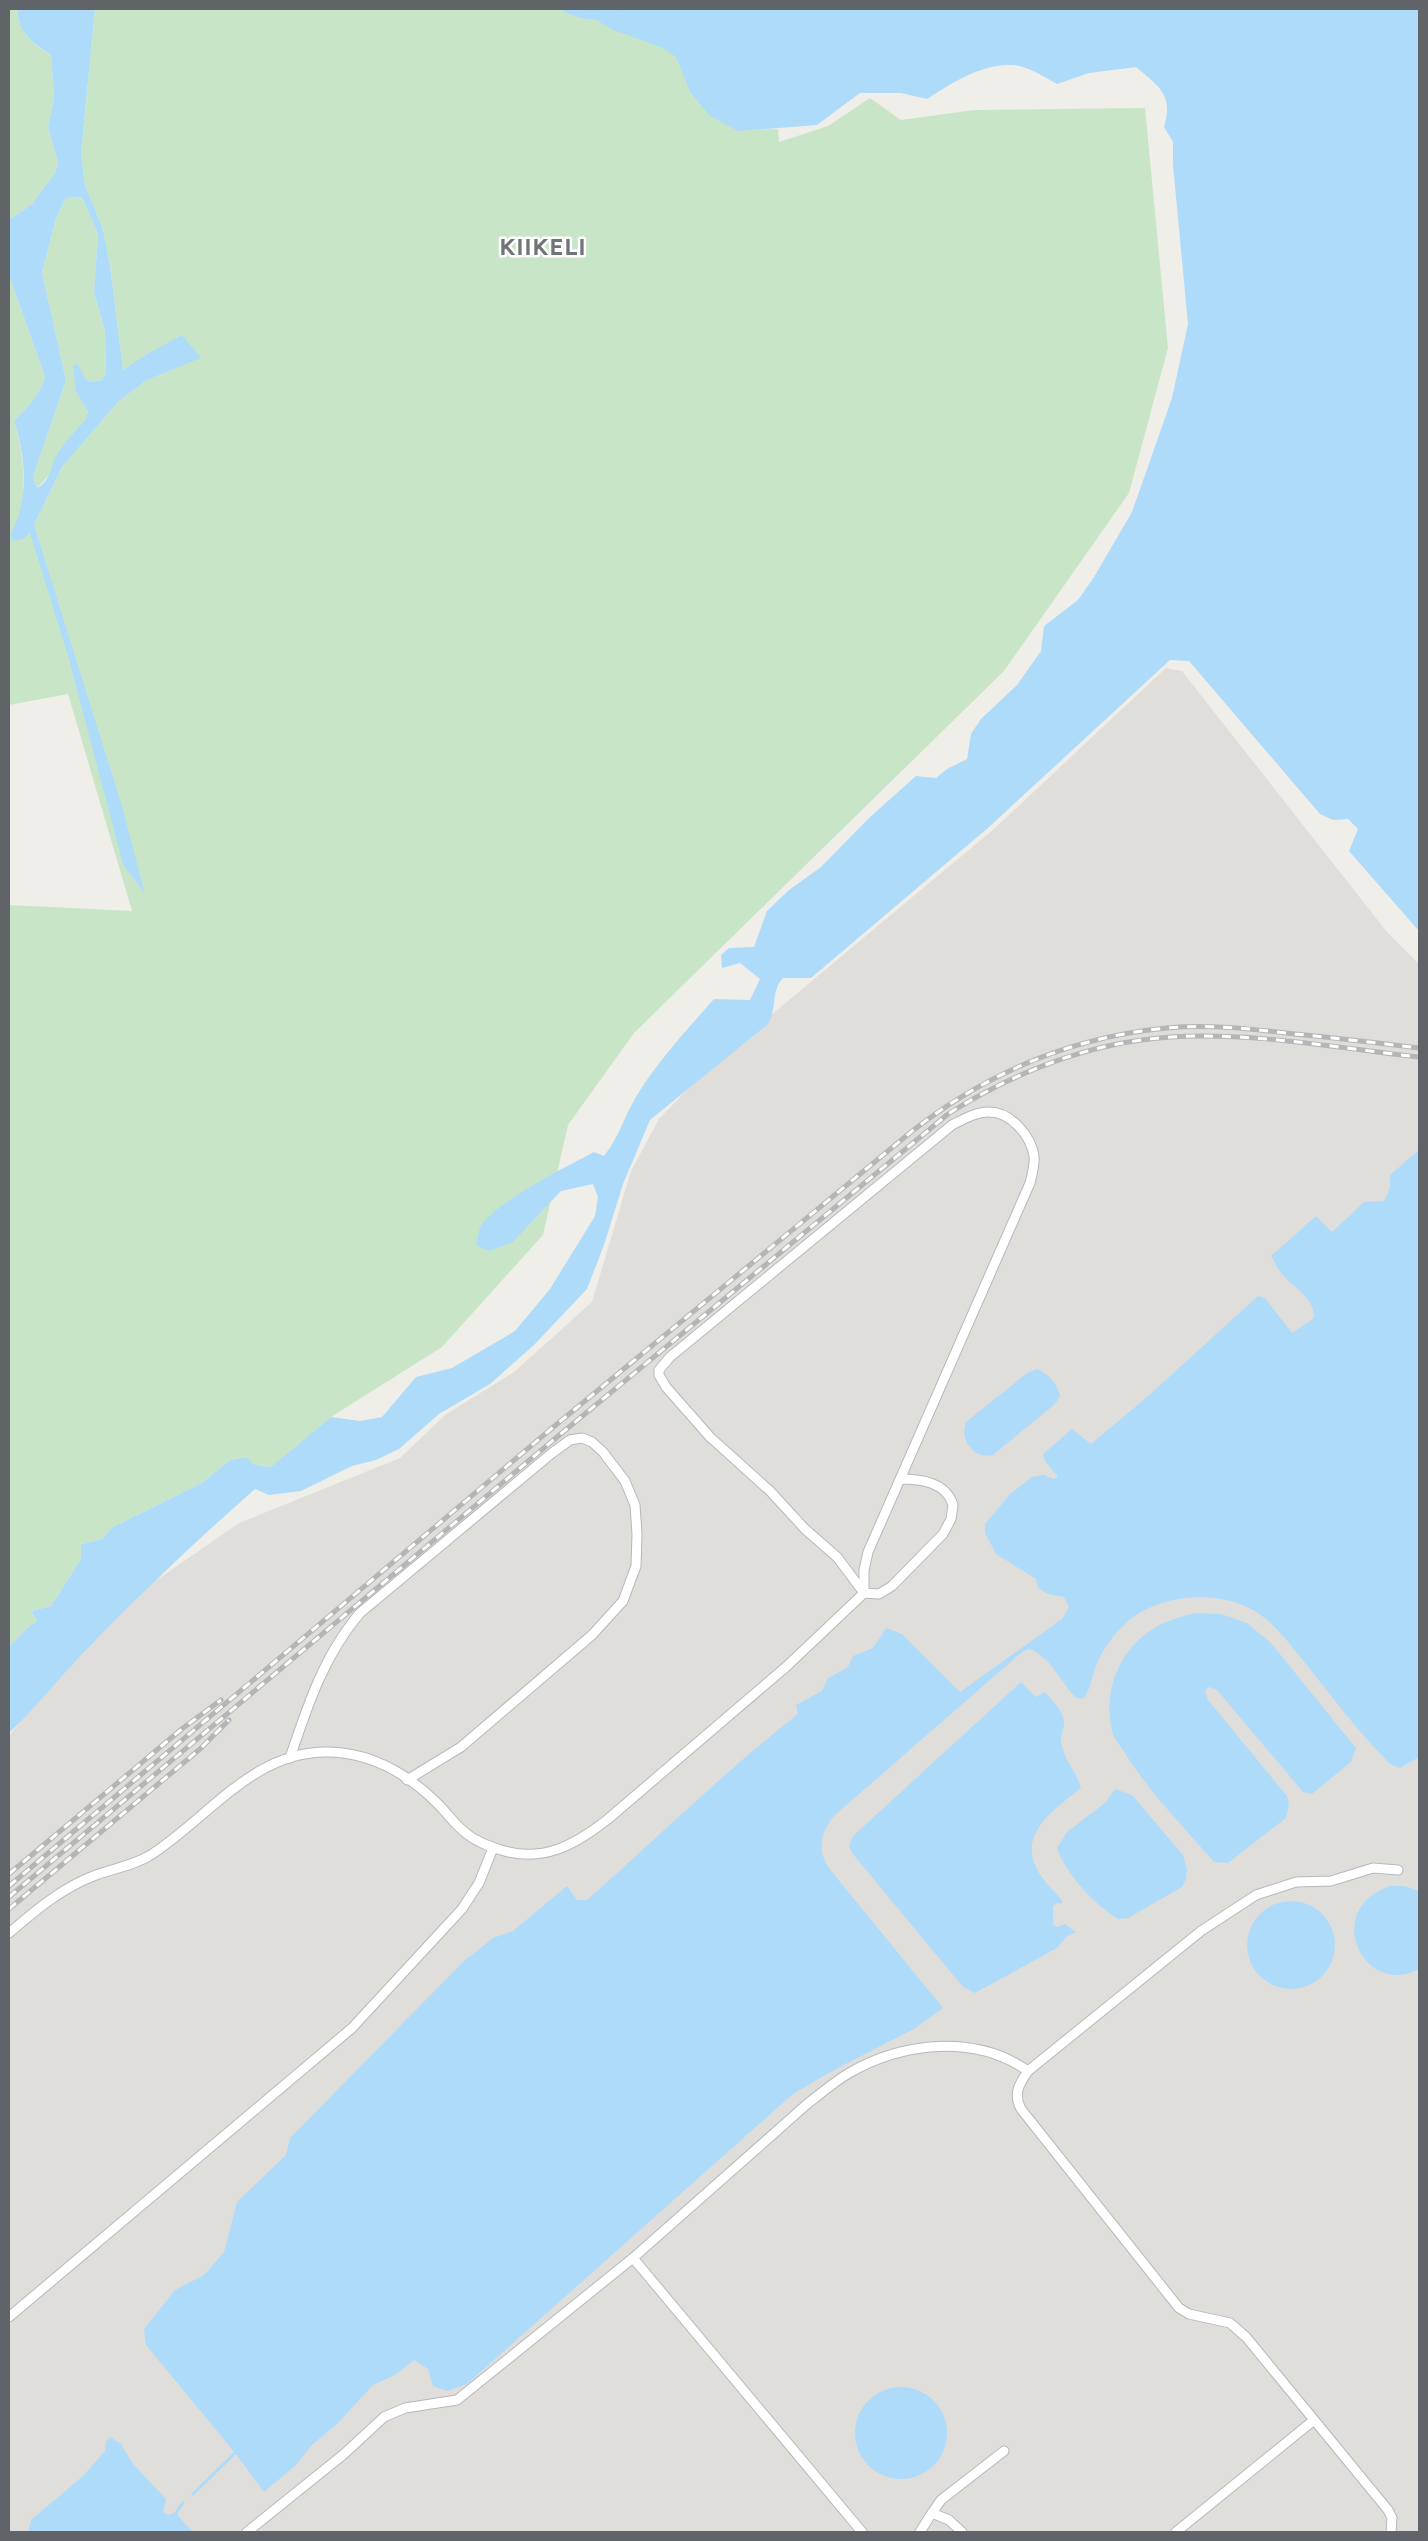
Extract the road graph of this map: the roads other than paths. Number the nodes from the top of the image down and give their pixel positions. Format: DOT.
graph roads {
  1 [pos="900,1479"];
  2 [pos="864,1593"];
  3 [pos="290,1758"];
  4 [pos="407,1780"];
  5 [pos="493,1848"];
  6 [pos="1398,1870"];
  7 [pos="9,1933"];
  8 [pos="1028,2071"];
  9 [pos="633,2258"];
  10 [pos="9,2317"];
  11 [pos="1314,2420"];
  12 [pos="1004,2450"];
  13 [pos="932,2513"];
  14 [pos="247,2532"];
  15 [pos="862,2532"];
  16 [pos="920,2532"];
  17 [pos="962,2532"];
  18 [pos="1176,2532"];
  19 [pos="1391,2532"];
  1 -- 2 [label="street"];
  1 -- 2 [label="street"];
  1 -- 2 [label="street"];
  2 -- 5 [label="street"];
  3 -- 4 [label="street"];
  3 -- 4 [label="street"];
  3 -- 7 [label="street"];
  4 -- 5 [label="street"];
  5 -- 10 [label="street"];
  6 -- 8 [label="street"];
  8 -- 9 [label="street"];
  8 -- 11 [label="street"];
  9 -- 14 [label="street"];
  9 -- 15 [label="street"];
  11 -- 18 [label="street"];
  11 -- 19 [label="street"];
  12 -- 13 [label="street"];
  13 -- 16 [label="street"];
  13 -- 17 [label="street"];
}
